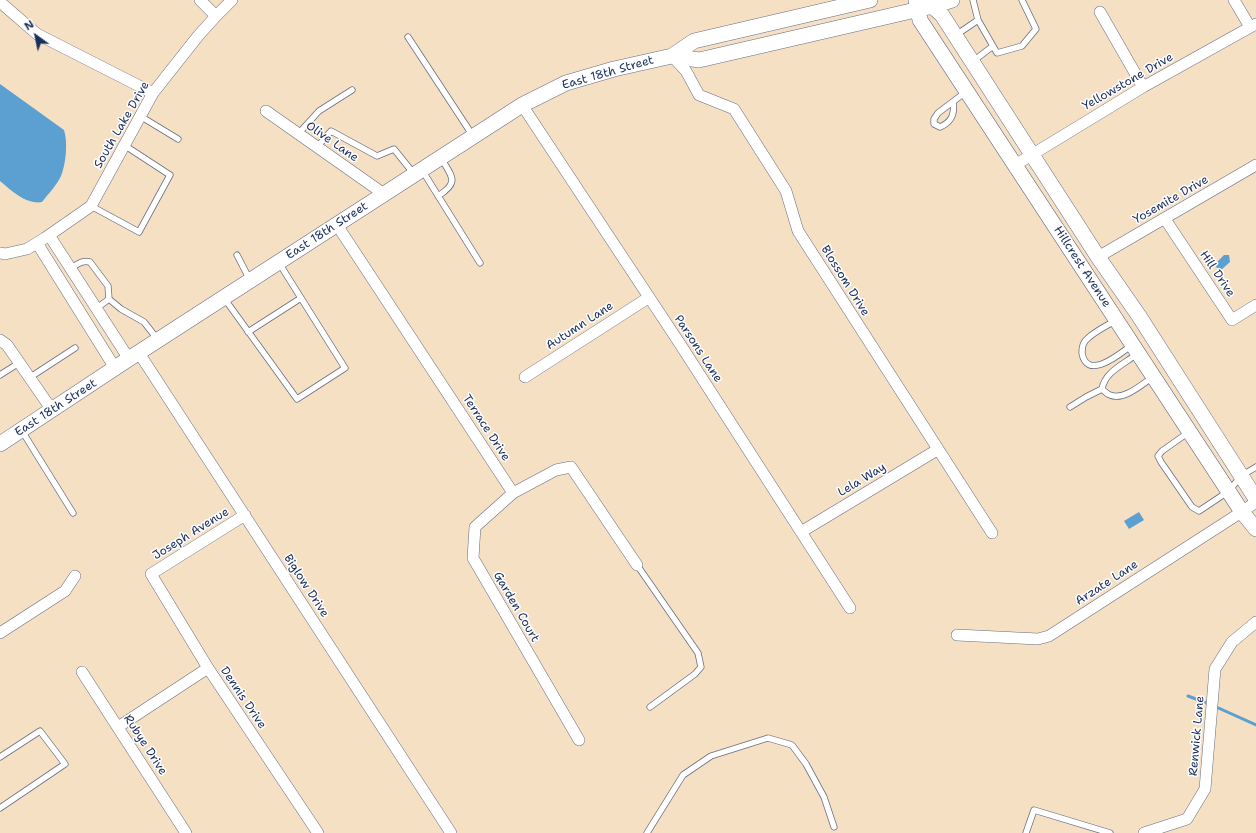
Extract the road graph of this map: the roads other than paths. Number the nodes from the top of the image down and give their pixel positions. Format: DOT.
graph roads {
  1 [pos="200,0"];
  2 [pos="232,0"];
  3 [pos="870,0"];
  4 [pos="952,0"];
  5 [pos="973,0"];
  6 [pos="1022,0"];
  7 [pos="1234,0"];
  8 [pos="0,2"];
  9 [pos="923,4"];
  10 [pos="1100,12"];
  11 [pos="216,16"];
  12 [pos="978,20"];
  13 [pos="1253,26"];
  14 [pos="955,35"];
  15 [pos="408,37"];
  16 [pos="993,46"];
  17 [pos="672,56"];
  18 [pos="972,62"];
  19 [pos="1143,87"];
  20 [pos="352,90"];
  21 [pos="967,91"];
  22 [pos="153,93"];
  23 [pos="953,102"];
  24 [pos="522,105"];
  25 [pos="266,111"];
  26 [pos="140,116"];
  27 [pos="298,134"];
  28 [pos="473,137"];
  29 [pos="178,139"];
  30 [pos="124,145"];
  31 [pos="317,147"];
  32 [pos="1032,154"];
  33 [pos="441,157"];
  34 [pos="1015,165"];
  35 [pos="1256,165"];
  36 [pos="418,172"];
  37 [pos="384,194"];
  38 [pos="438,196"];
  39 [pos="91,206"];
  40 [pos="1165,219"];
  41 [pos="337,225"];
  42 [pos="44,239"];
  43 [pos="0,253"];
  44 [pos="237,255"];
  45 [pos="279,262"];
  46 [pos="1090,262"];
  47 [pos="480,263"];
  48 [pos="71,268"];
  49 [pos="250,281"];
  50 [pos="224,298"];
  51 [pos="301,298"];
  52 [pos="648,298"];
  53 [pos="110,299"];
  54 [pos="1256,305"];
  55 [pos="96,308"];
  56 [pos="1117,320"];
  57 [pos="248,332"];
  58 [pos="0,340"];
  59 [pos="158,340"];
  60 [pos="75,348"];
  61 [pos="1135,349"];
  62 [pos="134,356"];
  63 [pos="19,363"];
  64 [pos="115,368"];
  65 [pos="0,375"];
  66 [pos="1154,376"];
  67 [pos="525,377"];
  68 [pos="29,378"];
  69 [pos="1102,389"];
  70 [pos="1070,407"];
  71 [pos="52,410"];
  72 [pos="22,430"];
  73 [pos="1190,432"];
  74 [pos="0,444"];
  75 [pos="937,450"];
  76 [pos="1256,467"];
  77 [pos="1241,476"];
  78 [pos="1229,492"];
  79 [pos="513,493"];
  80 [pos="1256,498"];
  81 [pos="1256,502"];
  82 [pos="1242,512"];
  83 [pos="74,513"];
  84 [pos="244,515"];
  85 [pos="1256,529"];
  86 [pos="801,532"];
  87 [pos="992,533"];
  88 [pos="637,565"];
  89 [pos="151,574"];
  90 [pos="74,576"];
  91 [pos="850,608"];
  92 [pos="1256,622"];
  93 [pos="0,633"];
  94 [pos="958,634"];
  95 [pos="208,668"];
  96 [pos="82,672"];
  97 [pos="650,707"];
  98 [pos="118,727"];
  99 [pos="579,740"];
  100 [pos="0,757"];
  101 [pos="0,808"];
  102 [pos="834,827"];
  103 [pos="1157,831"];
  104 [pos="186,833"];
  105 [pos="318,833"];
  106 [pos="451,833"];
  107 [pos="647,833"];
  108 [pos="1026,833"];
  109 [pos="1110,833"];
  110 [pos="1144,833"];
  1 -- 11 [label="street"];
  2 -- 11 [label="street, South Lake Drive"];
  3 -- 17 [label="main road, East 18th Street"];
  4 -- 9 [label="main road, East 18th Street"];
  5 -- 12 [label="lane"];
  6 -- 16 [label="lane"];
  7 -- 13 [label="street"];
  8 -- 22 [label="street"];
  9 -- 14 [label="main road, Hillcrest Avenue"];
  9 -- 17 [label="main road, East 18th Street"];
  9 -- 21 [label="main road, Hillcrest Avenue"];
  10 -- 19 [label="street"];
  11 -- 22 [label="street, South Lake Drive"];
  12 -- 14 [label="lane"];
  12 -- 16 [label="lane"];
  13 -- 19 [label="street, Yellowstone Drive"];
  14 -- 18 [label="main road, Hillcrest Avenue"];
  15 -- 28 [label="lane"];
  16 -- 18 [label="lane"];
  17 -- 24 [label="main road, East 18th Street"];
  17 -- 75 [label="street, Blossom Drive"];
  18 -- 32 [label="main road, Hillcrest Avenue"];
  19 -- 32 [label="street, Yellowstone Drive"];
  20 -- 27 [label="lane"];
  21 -- 23 [label="lane"];
  21 -- 34 [label="main road, Hillcrest Avenue"];
  22 -- 26 [label="street, South Lake Drive"];
  23 -- 23 [label="lane"];
  24 -- 28 [label="main road, East 18th Street"];
  24 -- 52 [label="street, Parsons Lane"];
  25 -- 27 [label="street, Olive Lane"];
  26 -- 29 [label="lane"];
  26 -- 30 [label="street, South Lake Drive"];
  27 -- 31 [label="street, Olive Lane"];
  28 -- 33 [label="main road, East 18th Street"];
  30 -- 39 [label="street, South Lake Drive"];
  30 -- 39 [label="lane"];
  31 -- 36 [label="lane"];
  31 -- 37 [label="street, Olive Lane"];
  32 -- 34 [label="street, Yellowstone Drive"];
  32 -- 46 [label="main road, Hillcrest Avenue"];
  33 -- 36 [label="main road, East 18th Street"];
  33 -- 38 [label="lane"];
  34 -- 46 [label="main road, Hillcrest Avenue"];
  35 -- 40 [label="street, Yosemite Drive"];
  36 -- 37 [label="main road, East 18th Street"];
  36 -- 38 [label="lane"];
  37 -- 41 [label="main road, East 18th Street"];
  38 -- 47 [label="lane"];
  39 -- 42 [label="street, South Lake Drive"];
  40 -- 46 [label="street, Yosemite Drive"];
  40 -- 54 [label="street, Hill Drive"];
  41 -- 45 [label="main road, East 18th Street"];
  41 -- 79 [label="street, Terrace Drive"];
  42 -- 43 [label="street, South Lake Drive"];
  42 -- 48 [label="street, Biglow Drive"];
  42 -- 64 [label="street"];
  44 -- 49 [label="lane"];
  45 -- 49 [label="main road, East 18th Street"];
  45 -- 51 [label="lane"];
  46 -- 56 [label="main road, Hillcrest Avenue"];
  46 -- 77 [label="main road, Hillcrest Avenue"];
  48 -- 53 [label="lane"];
  48 -- 55 [label="street, Biglow Drive"];
  49 -- 50 [label="main road, East 18th Street"];
  50 -- 57 [label="lane"];
  50 -- 59 [label="main road, East 18th Street"];
  51 -- 57 [label="lane"];
  51 -- 57 [label="lane"];
  52 -- 67 [label="street, Autumn Lane"];
  52 -- 86 [label="street, Parsons Lane"];
  53 -- 55 [label="lane"];
  53 -- 59 [label="lane"];
  55 -- 62 [label="street, Biglow Drive"];
  56 -- 61 [label="main road, Hillcrest Avenue"];
  56 -- 61 [label="lane"];
  58 -- 63 [label="street"];
  59 -- 62 [label="main road, East 18th Street"];
  60 -- 68 [label="lane"];
  61 -- 66 [label="main road, Hillcrest Avenue"];
  61 -- 69 [label="lane"];
  62 -- 64 [label="main road, East 18th Street"];
  62 -- 84 [label="street, Biglow Drive"];
  63 -- 65 [label="lane"];
  63 -- 68 [label="street"];
  64 -- 71 [label="main road, East 18th Street"];
  66 -- 69 [label="lane"];
  66 -- 73 [label="main road, Hillcrest Avenue"];
  68 -- 71 [label="street"];
  69 -- 70 [label="lane"];
  71 -- 72 [label="main road, East 18th Street"];
  72 -- 74 [label="main road, East 18th Street"];
  72 -- 83 [label="lane"];
  73 -- 78 [label="main road, Hillcrest Avenue"];
  73 -- 78 [label="lane"];
  75 -- 86 [label="street, Lela Way"];
  75 -- 87 [label="street, Blossom Drive"];
  76 -- 77 [label="lane"];
  77 -- 78 [label="lane"];
  77 -- 80 [label="main road, Hillcrest Avenue"];
  78 -- 82 [label="main road, Hillcrest Avenue"];
  79 -- 88 [label="street"];
  79 -- 99 [label="street, Garden Court"];
  81 -- 82 [label="street, Arzate Lane"];
  82 -- 85 [label="main road, Hillcrest Avenue"];
  82 -- 94 [label="street, Arzate Lane"];
  84 -- 89 [label="street, Joseph Avenue"];
  84 -- 106 [label="street, Biglow Drive"];
  86 -- 91 [label="street, Parsons Lane"];
  88 -- 97 [label="lane"];
  89 -- 95 [label="street, Dennis Drive"];
  90 -- 93 [label="street"];
  92 -- 103 [label="street, Renwick Lane"];
  95 -- 98 [label="street"];
  95 -- 105 [label="street, Dennis Drive"];
  96 -- 98 [label="street, Rubye Drive"];
  98 -- 104 [label="street, Rubye Drive"];
  100 -- 101 [label="lane"];
  102 -- 107 [label="lane"];
  103 -- 110 [label="street, Renwick Lane"];
  108 -- 109 [label="lane"];
}
